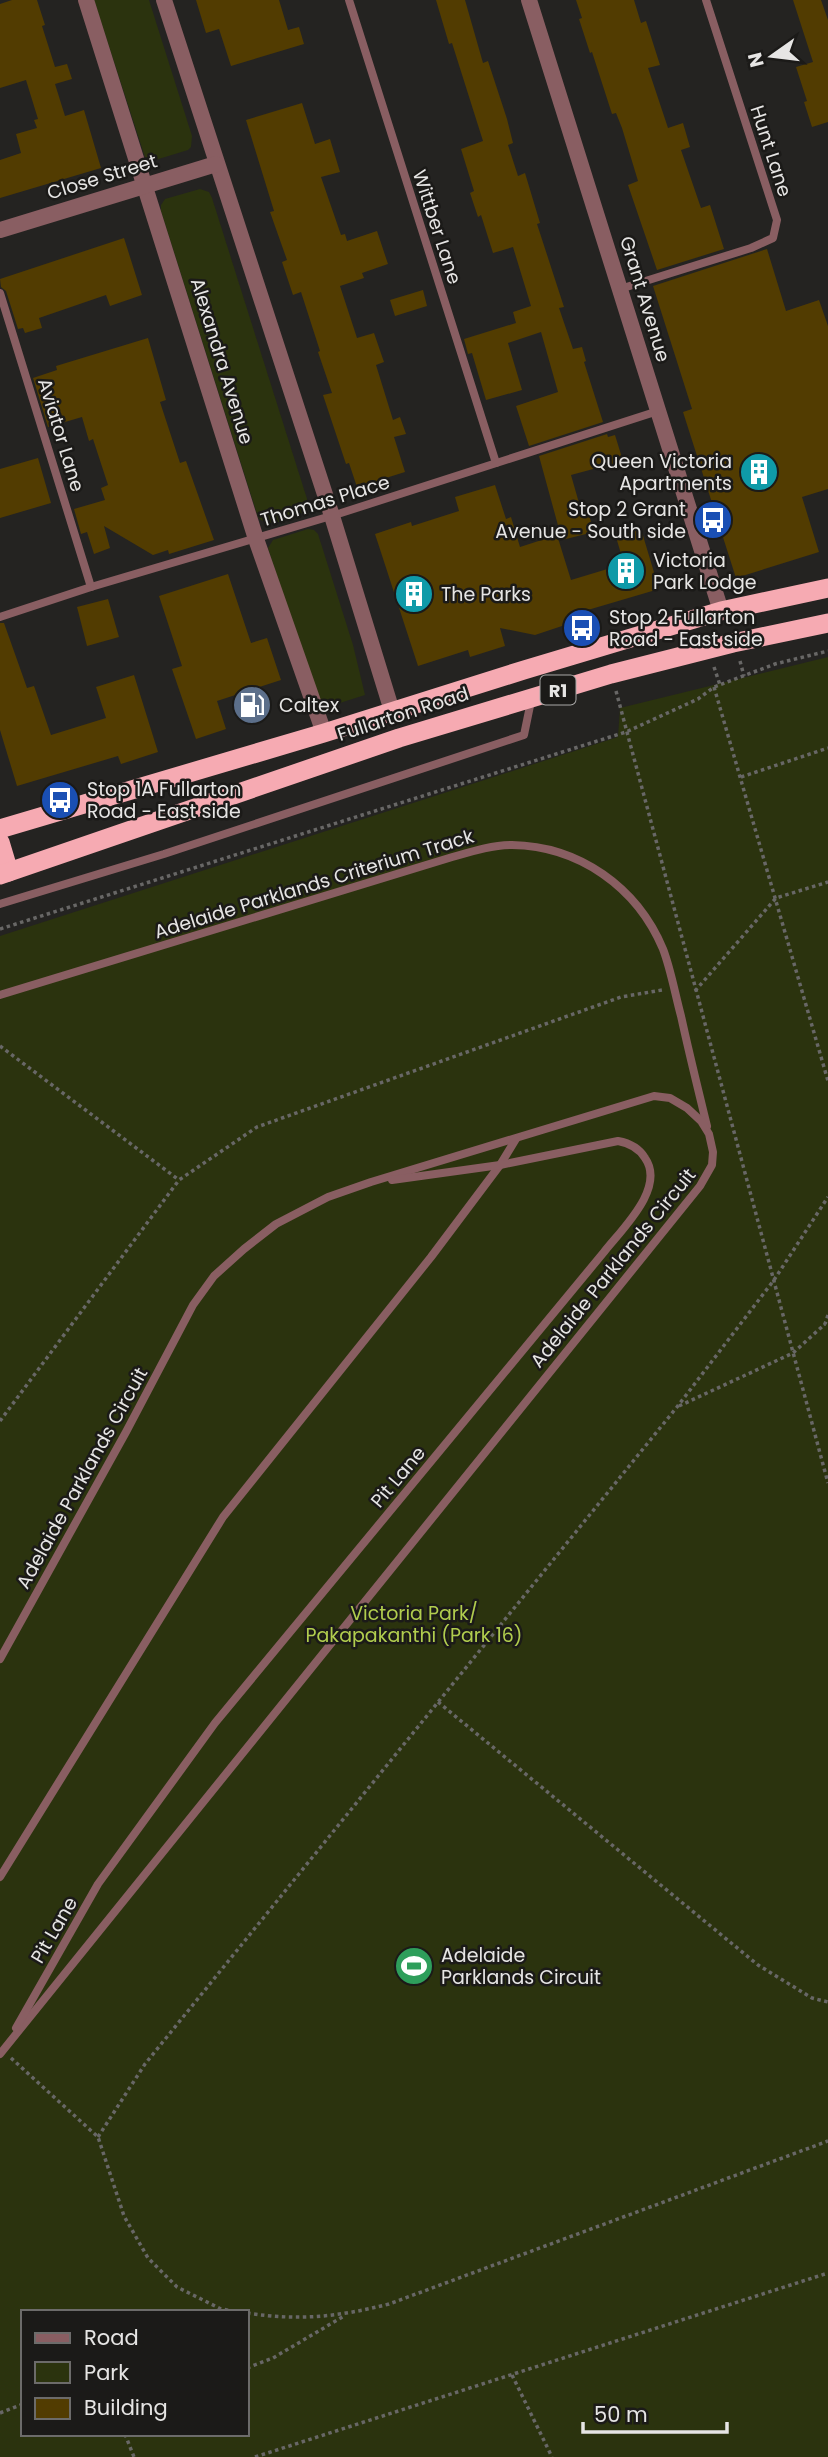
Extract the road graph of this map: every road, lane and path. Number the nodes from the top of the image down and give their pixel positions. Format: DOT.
graph roads {
  1 [pos="86,0"];
  2 [pos="164,0"];
  3 [pos="349,0"];
  4 [pos="529,0"];
  5 [pos="706,0"];
  6 [pos="216,164"];
  7 [pos="145,187"];
  8 [pos="0,230"];
  9 [pos="620,289"];
  10 [pos="0,293"];
  11 [pos="658,411"];
  12 [pos="496,463"];
  13 [pos="332,516"];
  14 [pos="256,539"];
  15 [pos="91,587"];
  16 [pos="828,589"];
  17 [pos="721,611"];
  18 [pos="0,617"];
  19 [pos="828,623"];
  20 [pos="733,643"];
  21 [pos="828,652"];
  22 [pos="774,656"];
  23 [pos="713,662"];
  24 [pos="775,664"];
  25 [pos="611,674"];
  26 [pos="720,685"];
  27 [pos="715,687"];
  28 [pos="532,698"];
  29 [pos="392,711"];
  30 [pos="626,732"];
  31 [pos="324,733"];
  32 [pos="828,748"];
  33 [pos="342,757"];
  34 [pos="741,777"];
  35 [pos="0,829"];
  36 [pos="0,842"];
  37 [pos="5,873"];
  38 [pos="828,882"];
  39 [pos="776,898"];
  40 [pos="0,904"];
  41 [pos="0,929"];
  42 [pos="674,988"];
  43 [pos="695,992"];
  44 [pos="0,996"];
  45 [pos="0,1046"];
  46 [pos="828,1081"];
  47 [pos="709,1134"];
  48 [pos="516,1139"];
  49 [pos="500,1165"];
  50 [pos="179,1180"];
  51 [pos="371,1182"];
  52 [pos="828,1197"];
  53 [pos="774,1280"];
  54 [pos="828,1315"];
  55 [pos="826,1325"];
  56 [pos="793,1353"];
  57 [pos="677,1407"];
  58 [pos="0,1421"];
  59 [pos="828,1483"];
  60 [pos="0,1659"];
  61 [pos="438,1702"];
  62 [pos="0,1877"];
  63 [pos="828,2002"];
  64 [pos="1,2052"];
  65 [pos="98,2137"];
  66 [pos="828,2141"];
  67 [pos="828,2273"];
  68 [pos="227,2310"];
  69 [pos="248,2313"];
  70 [pos="346,2315"];
  71 [pos="248,2368"];
  72 [pos="512,2375"];
  73 [pos="21,2404"];
  74 [pos="0,2413"];
  75 [pos="126,2436"];
  76 [pos="134,2457"];
  77 [pos="255,2457"];
  78 [pos="552,2457"];
  1 -- 7 [label="street, Alexandra Avenue"];
  2 -- 6 [label="street"];
  3 -- 12 [label="lane, Wittber Lane"];
  4 -- 9 [label="street, Grant Avenue"];
  5 -- 9 [label="lane, Hunt Lane"];
  6 -- 7 [label="street, Close Street"];
  6 -- 13 [label="street"];
  7 -- 8 [label="street, Close Street"];
  7 -- 14 [label="street, Alexandra Avenue"];
  9 -- 11 [label="street, Grant Avenue"];
  10 -- 15 [label="lane, Aviator Lane"];
  11 -- 12 [label="lane, Thomas Place"];
  11 -- 17 [label="street, Grant Avenue"];
  12 -- 13 [label="lane, Thomas Place"];
  13 -- 14 [label="lane, Thomas Place"];
  13 -- 29 [label="street"];
  14 -- 15 [label="lane, Thomas Place"];
  14 -- 31 [label="street, Alexandra Avenue"];
  15 -- 18 [label="lane, Thomas Place"];
  16 -- 17 [label="highway, Fullarton Road / R1"];
  17 -- 20 [label="highway"];
  17 -- 29 [label="highway, Fullarton Road / R1"];
  19 -- 20 [label="highway, Fullarton Road / R1"];
  20 -- 25 [label="highway, Fullarton Road / R1"];
  21 -- 24 [label="path"];
  22 -- 24 [label="path"];
  23 -- 26 [label="path"];
  24 -- 26 [label="path"];
  25 -- 28 [label="highway, Fullarton Road / R1"];
  25 -- 30 [label="path"];
  26 -- 27 [label="path"];
  27 -- 30 [label="path"];
  27 -- 34 [label="path"];
  28 -- 33 [label="highway, Fullarton Road / R1"];
  28 -- 40 [label="lane"];
  29 -- 31 [label="highway, Fullarton Road / R1"];
  30 -- 41 [label="path"];
  30 -- 43 [label="path"];
  31 -- 33 [label="highway"];
  31 -- 35 [label="highway, Fullarton Road / R1"];
  32 -- 34 [label="path"];
  33 -- 37 [label="highway, Fullarton Road / R1"];
  34 -- 39 [label="path"];
  36 -- 37 [label="highway"];
  38 -- 39 [label="path"];
  39 -- 43 [label="path"];
  39 -- 46 [label="path"];
  42 -- 43 [label="path"];
  42 -- 44 [label="lane, Adelaide Parklands Criterium Track"];
  42 -- 47 [label="lane, Adelaide Parklands Criterium Track"];
  42 -- 50 [label="path"];
  43 -- 53 [label="path"];
  45 -- 50 [label="path"];
  47 -- 48 [label="lane, Adelaide Parklands Circuit"];
  47 -- 64 [label="lane, Adelaide Parklands Circuit"];
  48 -- 49 [label="lane"];
  48 -- 51 [label="lane, Adelaide Parklands Circuit"];
  49 -- 51 [label="lane, Pit Lane"];
  49 -- 62 [label="lane"];
  49 -- 64 [label="lane, Pit Lane"];
  50 -- 58 [label="path"];
  51 -- 60 [label="lane, Adelaide Parklands Circuit"];
  52 -- 53 [label="path"];
  53 -- 56 [label="path"];
  53 -- 57 [label="path"];
  54 -- 55 [label="path"];
  55 -- 56 [label="path"];
  56 -- 57 [label="path"];
  56 -- 59 [label="path"];
  57 -- 61 [label="path"];
  61 -- 63 [label="path"];
  61 -- 65 [label="path"];
  64 -- 65 [label="path"];
  65 -- 68 [label="path"];
  66 -- 70 [label="path"];
  67 -- 72 [label="path"];
  69 -- 70 [label="path"];
  70 -- 71 [label="path"];
  72 -- 77 [label="path"];
  72 -- 78 [label="path"];
  73 -- 74 [label="path"];
  75 -- 76 [label="path"];
}
